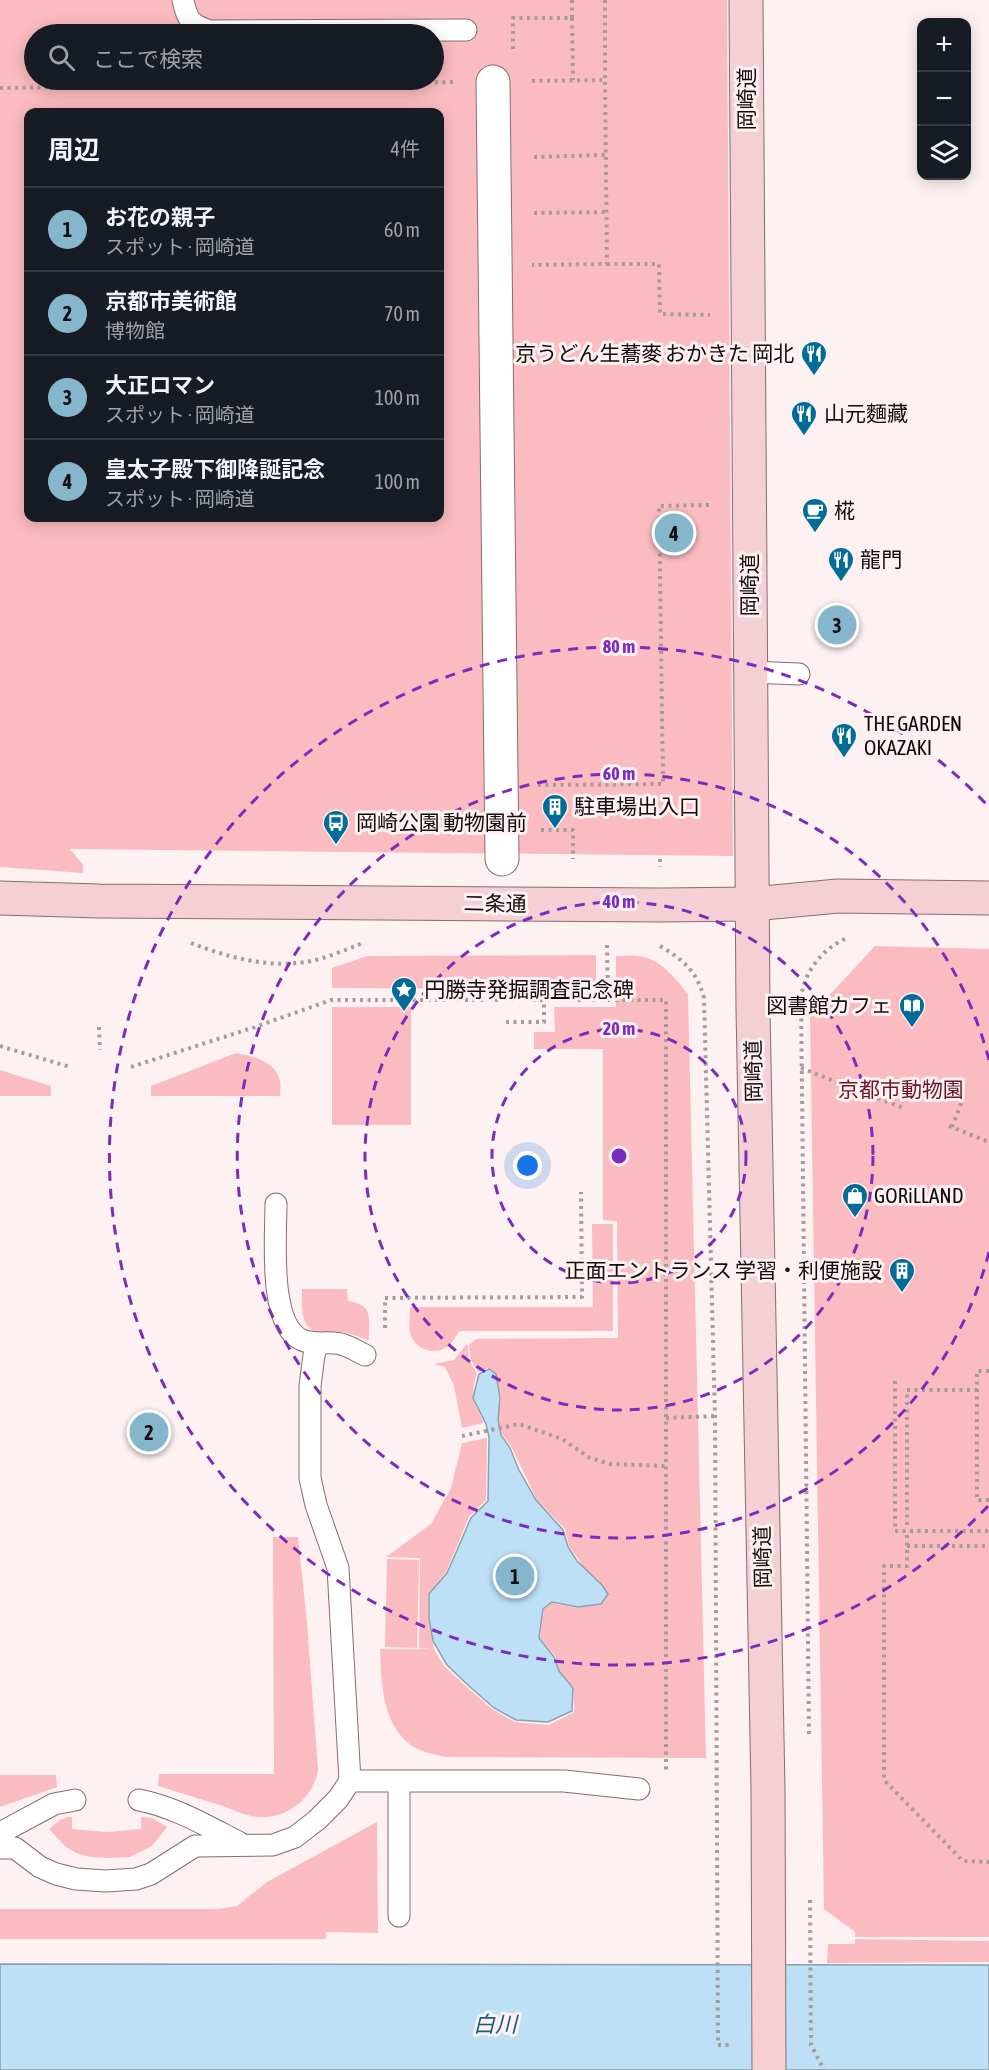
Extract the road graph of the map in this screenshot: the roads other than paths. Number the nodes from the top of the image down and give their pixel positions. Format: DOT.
graph roads {
  1 [pos="183,0"];
  2 [pos="746,0"];
  3 [pos="194,24"];
  4 [pos="444,30"];
  5 [pos="466,30"];
  6 [pos="503,81"];
  7 [pos="751,672"];
  8 [pos="798,674"];
  9 [pos="502,859"];
  10 [pos="0,898"];
  11 [pos="989,898"];
  12 [pos="752,904"];
  13 [pos="276,1204"];
  14 [pos="318,1343"];
  15 [pos="365,1355"];
  16 [pos="350,1781"];
  17 [pos="399,1781"];
  18 [pos="639,1789"];
  19 [pos="75,1800"];
  20 [pos="138,1800"];
  21 [pos="0,1833"];
  22 [pos="243,1845"];
  23 [pos="0,1848"];
  24 [pos="399,1916"];
  25 [pos="769,2070"];
  1 -- 3 [label="lane"];
  2 -- 7 [label="street, 岡崎道"];
  4 -- 5 [label="lane"];
  6 -- 9 [label="street"];
  7 -- 8 [label="lane"];
  7 -- 12 [label="street, 岡崎道"];
  10 -- 12 [label="street, 二条通"];
  11 -- 12 [label="street, 二条通"];
  12 -- 25 [label="street, 岡崎道"];
  13 -- 14 [label="lane"];
  14 -- 15 [label="lane"];
  14 -- 16 [label="lane"];
  16 -- 17 [label="lane"];
  16 -- 22 [label="lane"];
  17 -- 18 [label="lane"];
  17 -- 24 [label="lane"];
  19 -- 21 [label="lane"];
  20 -- 22 [label="lane"];
  22 -- 23 [label="lane"];
}
